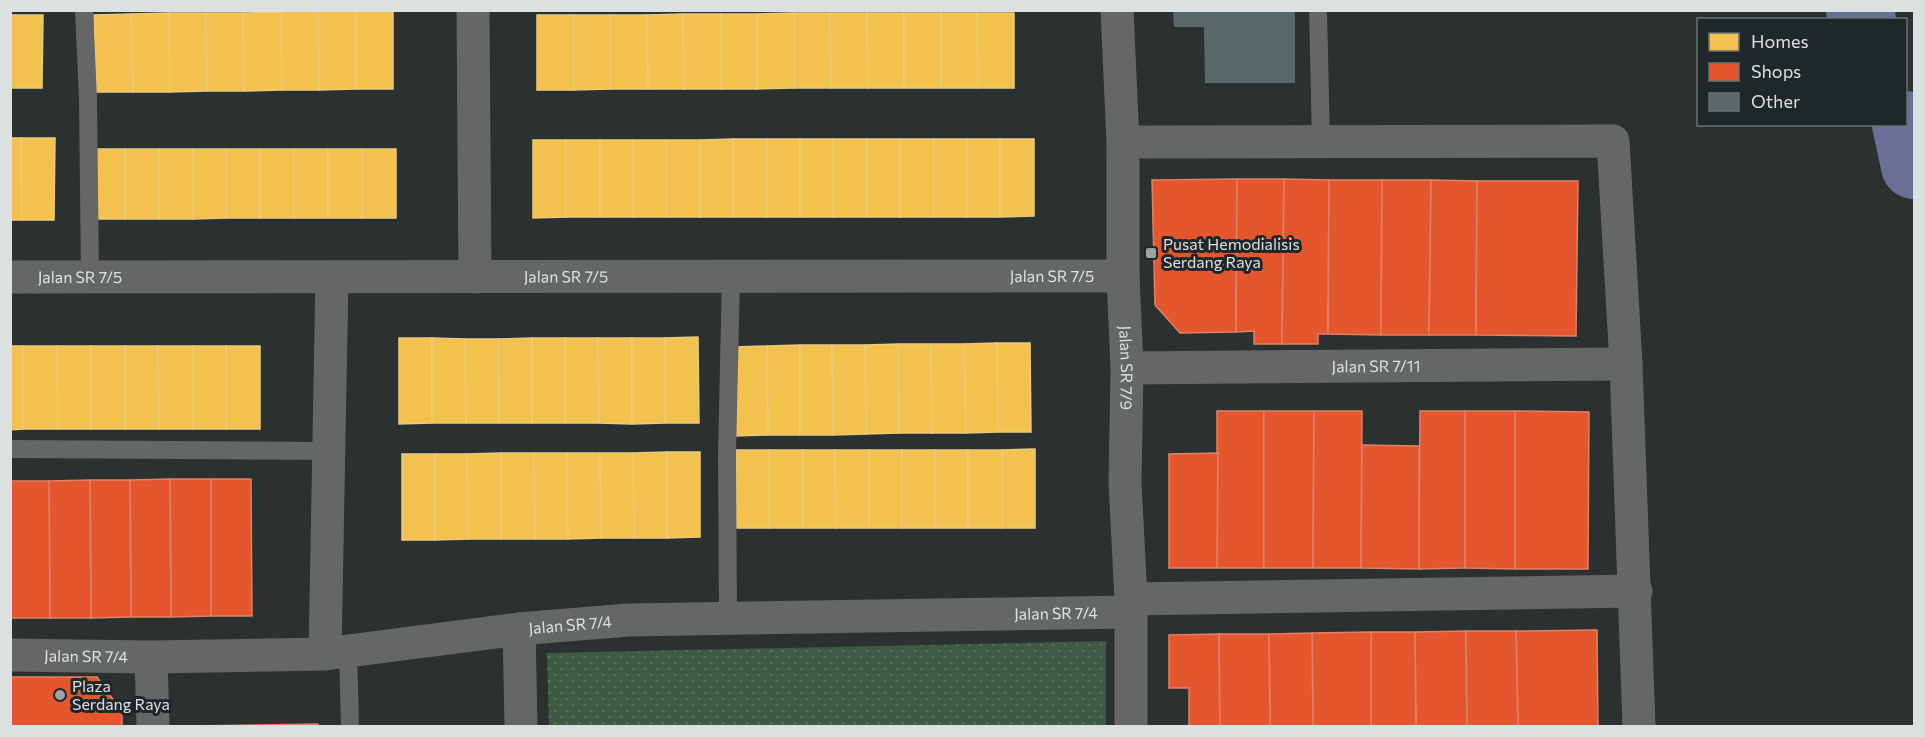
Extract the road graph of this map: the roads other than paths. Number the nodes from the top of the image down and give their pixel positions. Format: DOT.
graph roads {
  1 [pos="84,10"];
  2 [pos="473,10"];
  3 [pos="1118,10"];
  4 [pos="1318,10"];
  5 [pos="1123,142"];
  6 [pos="1321,142"];
  7 [pos="731,276"];
  8 [pos="1122,276"];
  9 [pos="10,277"];
  10 [pos="90,277"];
  11 [pos="332,277"];
  12 [pos="475,277"];
  13 [pos="1626,364"];
  14 [pos="1127,368"];
  15 [pos="10,449"];
  16 [pos="328,451"];
  17 [pos="1636,591"];
  18 [pos="1131,606"];
  19 [pos="728,618"];
  20 [pos="519,629"];
  21 [pos="337,653"];
  22 [pos="10,655"];
  23 [pos="151,657"];
  24 [pos="153,726"];
  25 [pos="350,726"];
  26 [pos="521,726"];
  27 [pos="1131,726"];
  28 [pos="1639,726"];
  1 -- 10 [label="lane"];
  2 -- 12 [label="street"];
  3 -- 5 [label="street, Jalan SR 7/9"];
  4 -- 6 [label="lane"];
  5 -- 6 [label="street"];
  5 -- 8 [label="street, Jalan SR 7/9"];
  6 -- 13 [label="street"];
  7 -- 8 [label="street, Jalan SR 7/5"];
  7 -- 12 [label="street, Jalan SR 7/5"];
  7 -- 19 [label="lane"];
  8 -- 14 [label="street, Jalan SR 7/9"];
  9 -- 10 [label="street, Jalan SR 7/5"];
  10 -- 11 [label="street, Jalan SR 7/5"];
  11 -- 12 [label="street, Jalan SR 7/5"];
  11 -- 16 [label="street"];
  13 -- 14 [label="street, Jalan SR 7/11"];
  13 -- 17 [label="street"];
  14 -- 18 [label="street, Jalan SR 7/9"];
  15 -- 16 [label="lane"];
  16 -- 21 [label="street"];
  17 -- 18 [label="street, Jalan SR 7/4"];
  17 -- 28 [label="street"];
  18 -- 19 [label="street, Jalan SR 7/4"];
  18 -- 27 [label="street, Jalan SR 7/9"];
  19 -- 20 [label="street, Jalan SR 7/4"];
  20 -- 21 [label="street, Jalan SR 7/4"];
  20 -- 26 [label="street"];
  21 -- 23 [label="street, Jalan SR 7/4"];
  21 -- 25 [label="lane"];
  22 -- 23 [label="street, Jalan SR 7/4"];
  23 -- 24 [label="street"];
}
